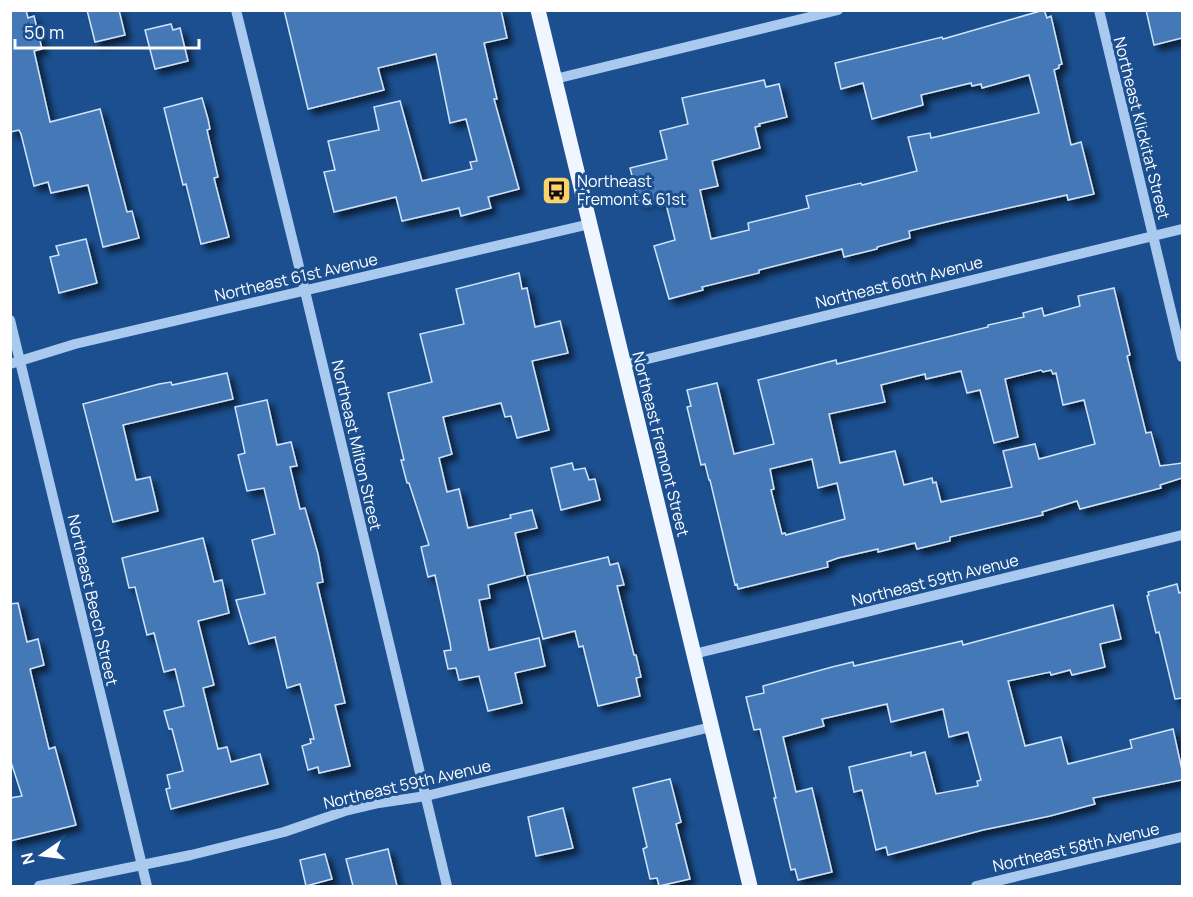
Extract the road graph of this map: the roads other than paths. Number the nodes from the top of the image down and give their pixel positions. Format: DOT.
graph roads {
  1 [pos="236,10"];
  2 [pos="538,10"];
  3 [pos="838,10"];
  4 [pos="1098,10"];
  5 [pos="555,79"];
  6 [pos="590,224"];
  7 [pos="1182,229"];
  8 [pos="1153,236"];
  9 [pos="305,291"];
  10 [pos="10,320"];
  11 [pos="1182,357"];
  12 [pos="15,362"];
  13 [pos="623,365"];
  14 [pos="1182,535"];
  15 [pos="694,654"];
  16 [pos="711,727"];
  17 [pos="426,796"];
  18 [pos="1182,837"];
  19 [pos="141,864"];
  20 [pos="39,886"];
  21 [pos="147,886"];
  22 [pos="447,886"];
  23 [pos="750,886"];
  24 [pos="976,886"];
  1 -- 9 [label="street, Northeast Milton Street"];
  2 -- 5 [label="main road, Northeast Fremont Street"];
  3 -- 5 [label="street"];
  4 -- 8 [label="street, Northeast Klickitat Street"];
  5 -- 6 [label="main road, Northeast Fremont Street"];
  6 -- 9 [label="street, Northeast 61st Avenue"];
  6 -- 13 [label="main road, Northeast Fremont Street"];
  7 -- 8 [label="street, Northeast 60th Avenue"];
  8 -- 11 [label="street, Northeast Klickitat Street"];
  8 -- 13 [label="street, Northeast 60th Avenue"];
  9 -- 12 [label="street, Northeast 61st Avenue"];
  9 -- 17 [label="street, Northeast Milton Street"];
  10 -- 12 [label="street, Northeast Beech Street"];
  12 -- 19 [label="street, Northeast Beech Street"];
  13 -- 15 [label="main road, Northeast Fremont Street"];
  14 -- 15 [label="street, Northeast 59th Avenue"];
  15 -- 16 [label="main road, Northeast Fremont Street"];
  16 -- 17 [label="street, Northeast 59th Avenue"];
  16 -- 23 [label="main road, Northeast Fremont Street"];
  17 -- 19 [label="street, Northeast 59th Avenue"];
  17 -- 22 [label="street, Northeast Milton Street"];
  18 -- 24 [label="street, Northeast 58th Avenue"];
  19 -- 20 [label="street, Northeast 59th Avenue"];
  19 -- 21 [label="street, Northeast Beech Street"];
}
